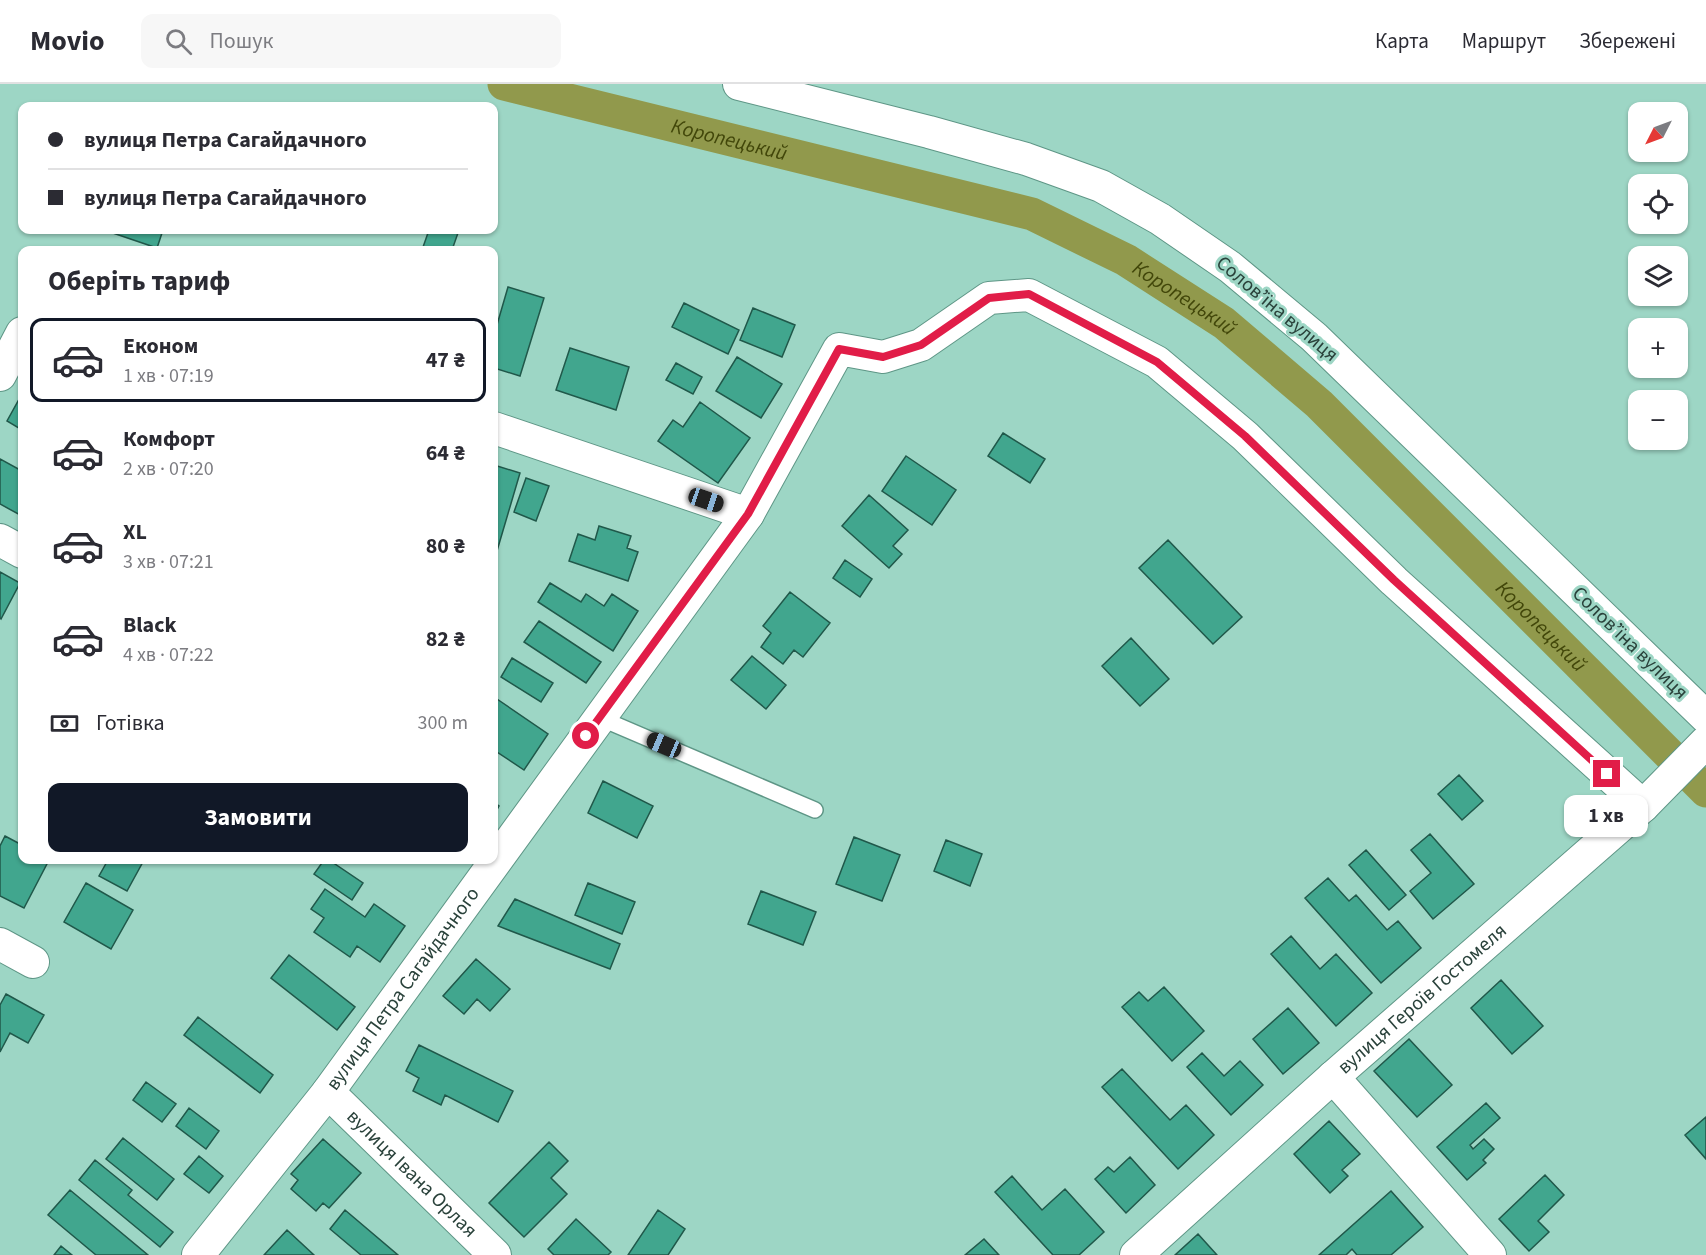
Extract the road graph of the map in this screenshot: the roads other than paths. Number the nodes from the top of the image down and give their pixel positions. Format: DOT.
graph roads {
  1 [pos="739,84"];
  2 [pos="18,341"];
  3 [pos="0,375"];
  4 [pos="498,429"];
  5 [pos="748,514"];
  6 [pos="0,540"];
  7 [pos="18,550"];
  8 [pos="1706,717"];
  9 [pos="600,718"];
  10 [pos="1702,747"];
  11 [pos="1643,806"];
  12 [pos="815,810"];
  13 [pos="498,858"];
  14 [pos="494,864"];
  15 [pos="0,944"];
  16 [pos="33,962"];
  17 [pos="1334,1077"];
  18 [pos="328,1092"];
  19 [pos="198,1255"];
  20 [pos="495,1255"];
  21 [pos="1136,1255"];
  22 [pos="1490,1255"];
  1 -- 8 [label="street, Соловʼїна вулиця"];
  2 -- 3 [label="street"];
  4 -- 5 [label="street"];
  5 -- 9 [label="street, вулиця Петра Сагайдачного"];
  5 -- 11 [label="street, вулиця Петра Сагайдачного"];
  6 -- 7 [label="street"];
  9 -- 12 [label="lane"];
  9 -- 13 [label="street, вулиця Петра Сагайдачного"];
  10 -- 11 [label="street, вулиця Героїв Гостомеля"];
  11 -- 17 [label="street, вулиця Героїв Гостомеля"];
  14 -- 18 [label="street, вулиця Петра Сагайдачного"];
  15 -- 16 [label="street"];
  17 -- 21 [label="street, вулиця Героїв Гостомеля"];
  17 -- 22 [label="street"];
  18 -- 19 [label="street, вулиця Петра Сагайдачного"];
  18 -- 20 [label="street, вулиця Івана Орлая"];
}
